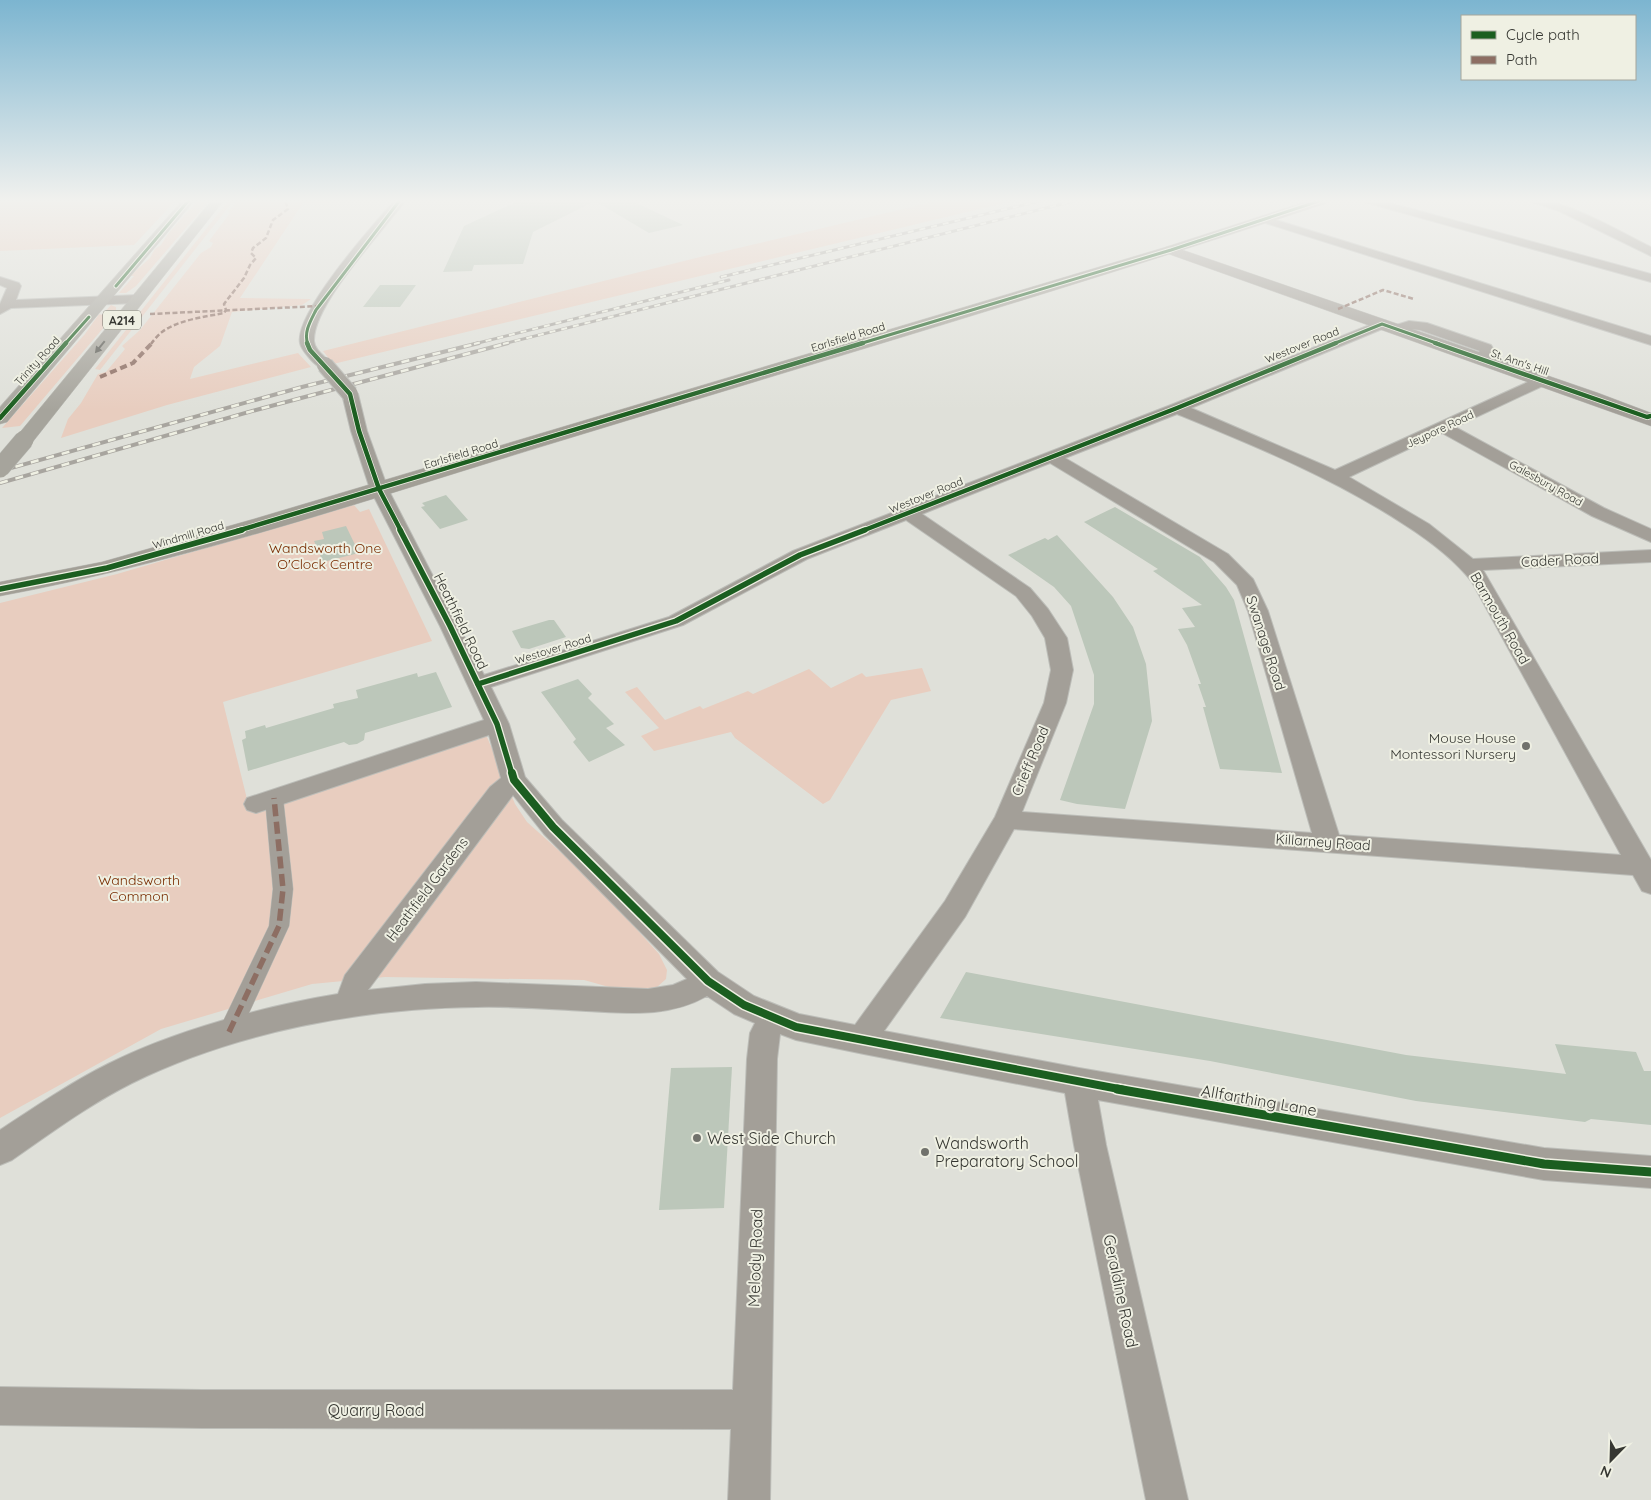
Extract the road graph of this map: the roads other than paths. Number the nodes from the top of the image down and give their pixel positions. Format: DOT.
graph roads {
  1 [pos="129,270"];
  2 [pos="161,270"];
  3 [pos="345,270"];
  4 [pos="1105,270"];
  5 [pos="1228,270"];
  6 [pos="1423,270"];
  7 [pos="1622,270"];
  8 [pos="1651,278"];
  9 [pos="0,281"];
  10 [pos="138,299"];
  11 [pos="103,301"];
  12 [pos="4,307"];
  13 [pos="1390,327"];
  14 [pos="1651,341"];
  15 [pos="1544,380"];
  16 [pos="1177,408"];
  17 [pos="1650,417"];
  18 [pos="0,418"];
  19 [pos="1443,427"];
  20 [pos="1050,456"];
  21 [pos="0,468"];
  22 [pos="1335,477"];
  23 [pos="379,489"];
  24 [pos="907,512"];
  25 [pos="1651,536"];
  26 [pos="1651,556"];
  27 [pos="1468,565"];
  28 [pos="0,589"];
  29 [pos="478,684"];
  30 [pos="497,724"];
  31 [pos="514,780"];
  32 [pos="265,801"];
  33 [pos="1006,818"];
  34 [pos="1328,842"];
  35 [pos="1646,875"];
  36 [pos="708,982"];
  37 [pos="350,1004"];
  38 [pos="772,1018"];
  39 [pos="228,1032"];
  40 [pos="864,1040"];
  41 [pos="1079,1082"];
  42 [pos="0,1149"];
  43 [pos="1651,1172"];
  44 [pos="0,1406"];
  45 [pos="751,1409"];
  46 [pos="749,1500"];
  47 [pos="1167,1500"];
  1 -- 11 [label="highway, Trinity Road / A214"];
  2 -- 10 [label="highway, A214"];
  3 -- 23 [label="street, Heathfield Road, bridge"];
  4 -- 23 [label="main road, Earlsfield Road"];
  5 -- 13 [label="street, St. Ann's Hill"];
  6 -- 14 [label="street"];
  7 -- 8 [label="street"];
  9 -- 12 [label="street"];
  10 -- 11 [label="street"];
  10 -- 21 [label="highway, A214, one-way, bridge"];
  11 -- 12 [label="street"];
  11 -- 18 [label="highway, Trinity Road / A214"];
  13 -- 15 [label="street, St. Ann's Hill"];
  13 -- 16 [label="street, Westover Road"];
  15 -- 17 [label="street, St. Ann's Hill"];
  15 -- 19 [label="street, Jeypore Road"];
  16 -- 20 [label="street, Westover Road"];
  16 -- 22 [label="street, Barmouth Road"];
  19 -- 22 [label="street, Jeypore Road"];
  19 -- 25 [label="street, Galesbury Road"];
  20 -- 24 [label="street, Westover Road"];
  20 -- 34 [label="street, Swanage Road"];
  22 -- 27 [label="street, Barmouth Road"];
  23 -- 28 [label="main road, Windmill Road"];
  23 -- 29 [label="street, Heathfield Road"];
  24 -- 29 [label="street, Westover Road"];
  24 -- 33 [label="street, Crieff Road"];
  26 -- 27 [label="street, Cader Road"];
  27 -- 35 [label="street, Barmouth Road"];
  29 -- 30 [label="street, Heathfield Road"];
  30 -- 31 [label="street, Heathfield Road"];
  30 -- 32 [label="street"];
  31 -- 36 [label="street, Heathfield Road"];
  31 -- 37 [label="street, Heathfield Gardens"];
  32 -- 39 [label="street"];
  33 -- 34 [label="street, Killarney Road"];
  33 -- 40 [label="street, Crieff Road"];
  34 -- 35 [label="street, Killarney Road"];
  36 -- 37 [label="street"];
  36 -- 38 [label="street, Heathfield Road"];
  37 -- 39 [label="street"];
  38 -- 40 [label="street, Heathfield Road"];
  38 -- 45 [label="street, Melody Road"];
  39 -- 42 [label="street"];
  40 -- 41 [label="street, Allfarthing Lane"];
  41 -- 43 [label="street, Allfarthing Lane"];
  41 -- 47 [label="street, Geraldine Road"];
  44 -- 45 [label="street, Quarry Road"];
  45 -- 46 [label="street, Melody Road"];
}
